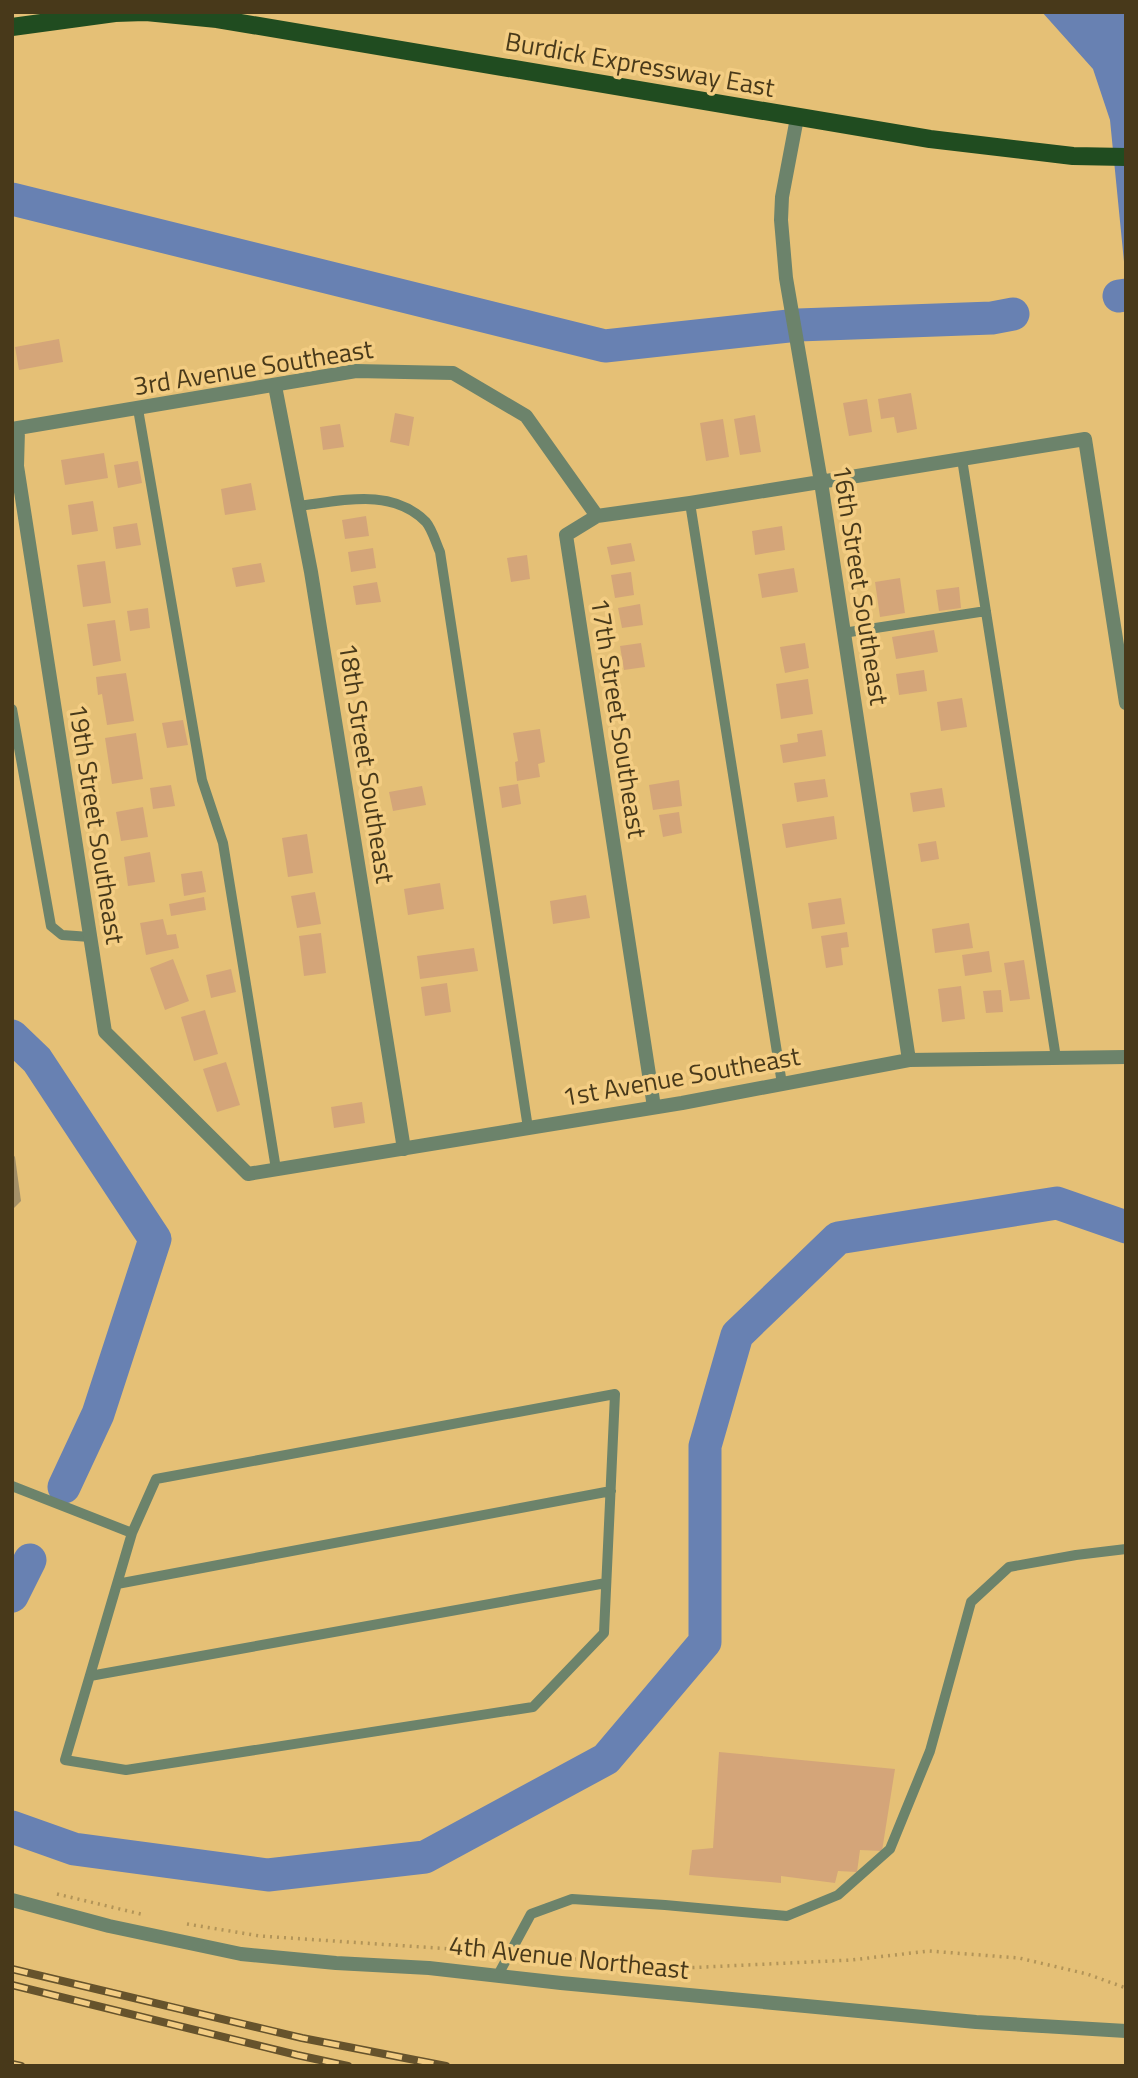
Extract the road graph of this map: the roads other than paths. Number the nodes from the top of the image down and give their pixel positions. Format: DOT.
graph roads {
  1 [pos="145,12"];
  2 [pos="33,18"];
  3 [pos="12,27"];
  4 [pos="797,118"];
  5 [pos="1126,157"];
  6 [pos="275,386"];
  7 [pos="138,409"];
  8 [pos="15,429"];
  9 [pos="962,459"];
  10 [pos="15,468"];
  11 [pos="821,482"];
  12 [pos="690,503"];
  13 [pos="298,506"];
  14 [pos="597,516"];
  15 [pos="986,611"];
  16 [pos="844,633"];
  17 [pos="1126,703"];
  18 [pos="12,709"];
  19 [pos="90,937"];
  20 [pos="1126,1056"];
  21 [pos="1056,1058"];
  22 [pos="909,1060"];
  23 [pos="782,1084"];
  24 [pos="654,1107"];
  25 [pos="528,1128"];
  26 [pos="404,1149"];
  27 [pos="276,1169"];
  28 [pos="248,1174"];
  29 [pos="12,1486"];
  30 [pos="611,1491"];
  31 [pos="132,1533"];
  32 [pos="1126,1549"];
  33 [pos="606,1583"];
  34 [pos="117,1584"];
  35 [pos="90,1676"];
  36 [pos="12,1900"];
  37 [pos="498,1975"];
  38 [pos="1126,2031"];
  1 -- 2 [label="main road, Burdick Expressway East"];
  1 -- 4 [label="main road, Burdick Expressway East"];
  2 -- 3 [label="main road, Burdick Expressway East"];
  4 -- 5 [label="main road, Burdick Expressway East"];
  4 -- 11 [label="street, 16th Street Southeast"];
  6 -- 7 [label="street, 3rd Avenue Southeast"];
  6 -- 13 [label="street, 18th Street Southeast"];
  6 -- 14 [label="street, 3rd Avenue Southeast"];
  7 -- 8 [label="street, 3rd Avenue Southeast"];
  7 -- 27 [label="lane"];
  8 -- 10 [label="street, 19th Street Southeast"];
  9 -- 11 [label="street"];
  9 -- 15 [label="lane"];
  9 -- 17 [label="street"];
  10 -- 19 [label="street, 19th Street Southeast"];
  11 -- 12 [label="street"];
  11 -- 16 [label="street, 16th Street Southeast"];
  12 -- 14 [label="street"];
  12 -- 23 [label="lane"];
  13 -- 25 [label="lane"];
  13 -- 26 [label="street, 18th Street Southeast"];
  14 -- 24 [label="street, 17th Street Southeast"];
  15 -- 16 [label="lane"];
  15 -- 21 [label="lane"];
  16 -- 22 [label="street, 16th Street Southeast"];
  18 -- 19 [label="lane"];
  19 -- 28 [label="street, 19th Street Southeast"];
  20 -- 21 [label="street, 1st Avenue Southeast"];
  21 -- 22 [label="street, 1st Avenue Southeast"];
  22 -- 23 [label="street, 1st Avenue Southeast"];
  23 -- 24 [label="street, 1st Avenue Southeast"];
  24 -- 25 [label="street, 1st Avenue Southeast"];
  25 -- 26 [label="street, 1st Avenue Southeast"];
  26 -- 27 [label="street, 1st Avenue Southeast"];
  27 -- 28 [label="street, 1st Avenue Southeast"];
  29 -- 31 [label="lane"];
  30 -- 31 [label="lane"];
  30 -- 33 [label="lane"];
  30 -- 34 [label="lane"];
  31 -- 34 [label="lane"];
  32 -- 37 [label="lane"];
  33 -- 35 [label="lane"];
  33 -- 35 [label="lane"];
  34 -- 35 [label="lane"];
  36 -- 37 [label="street, 4th Avenue Northeast"];
  37 -- 38 [label="street, 4th Avenue Northeast"];
}
